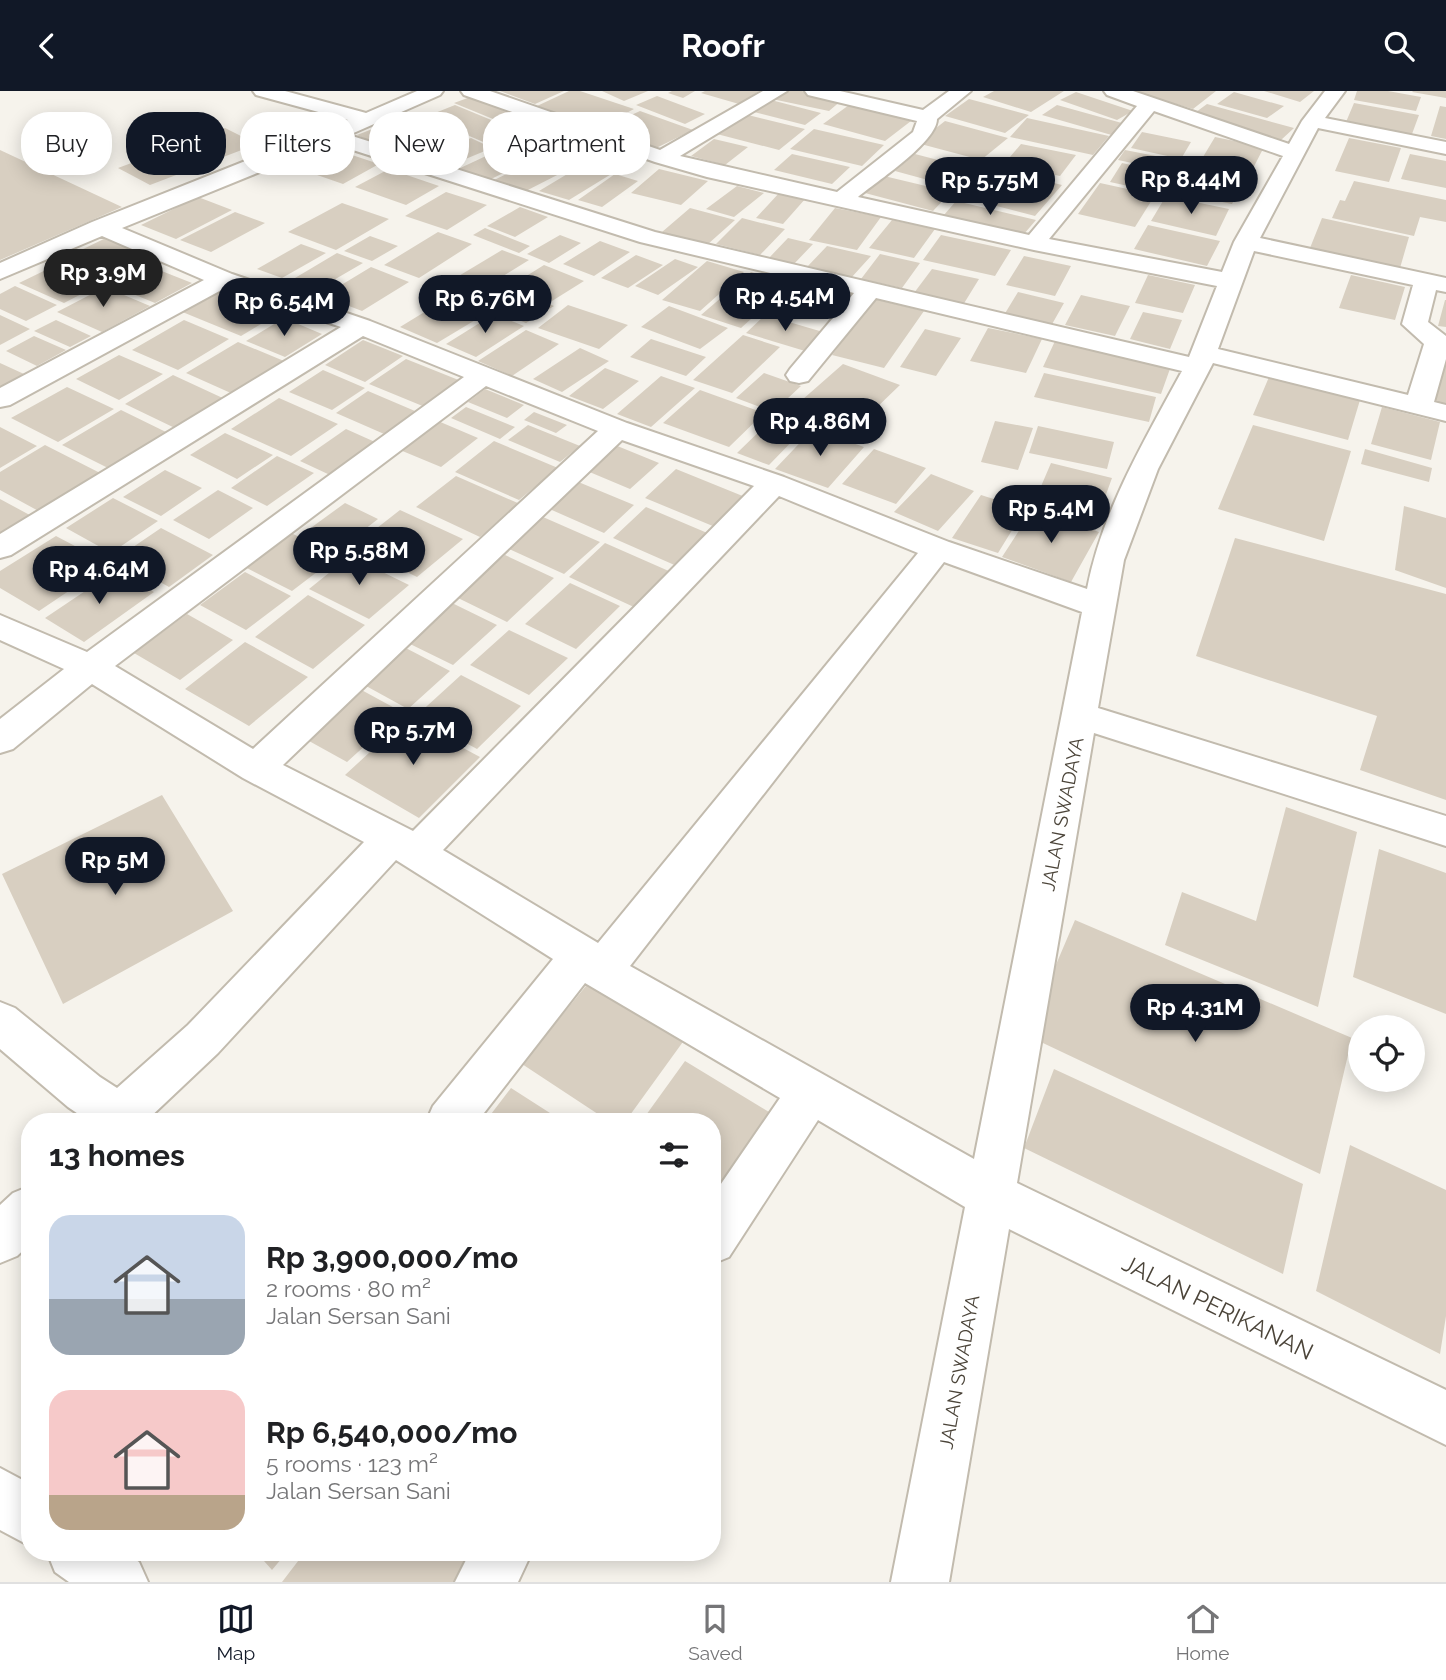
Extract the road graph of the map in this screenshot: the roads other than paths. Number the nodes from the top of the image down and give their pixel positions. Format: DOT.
graph roads {
  1 [pos="263,91"];
  2 [pos="433,91"];
  3 [pos="471,91"];
  4 [pos="777,91"];
  5 [pos="815,91"];
  6 [pos="961,91"];
  7 [pos="1114,91"];
  8 [pos="1335,91"];
  9 [pos="1149,104"];
  10 [pos="387,112"];
  11 [pos="927,117"];
  12 [pos="369,120"];
  13 [pos="1312,121"];
  14 [pos="355,125"];
  15 [pos="355,144"];
  16 [pos="1446,148"];
  17 [pos="1295,153"];
  18 [pos="662,158"];
  19 [pos="240,171"];
  20 [pos="842,199"];
  21 [pos="100,227"];
  22 [pos="1246,242"];
  23 [pos="1034,243"];
  24 [pos="0,272"];
  25 [pos="223,279"];
  26 [pos="1231,281"];
  27 [pos="1436,283"];
  28 [pos="870,290"];
  29 [pos="361,326"];
  30 [pos="1200,360"];
  31 [pos="483,375"];
  32 [pos="799,375"];
  33 [pos="0,398"];
  34 [pos="1419,405"];
  35 [pos="1446,413"];
  36 [pos="617,429"];
  37 [pos="774,483"];
  38 [pos="0,548"];
  39 [pos="938,549"];
  40 [pos="1100,606"];
  41 [pos="0,627"];
  42 [pos="90,667"];
  43 [pos="1080,715"];
  44 [pos="0,739"];
  45 [pos="256,768"];
  46 [pos="1446,831"];
  47 [pos="404,845"];
  48 [pos="591,963"];
  49 [pos="0,1022"];
  50 [pos="810,1093"];
  51 [pos="110,1113"];
  52 [pos="122,1113"];
  53 [pos="457,1113"];
  54 [pos="990,1195"];
  55 [pos="21,1218"];
  56 [pos="721,1226"];
  57 [pos="0,1238"];
  58 [pos="1446,1418"];
  59 [pos="0,1496"];
  60 [pos="21,1511"];
  61 [pos="497,1561"];
  62 [pos="484,1582"];
  63 [pos="920,1582"];
  1 -- 12 [label="street"];
  2 -- 10 [label="street"];
  3 -- 18 [label="street"];
  4 -- 18 [label="street"];
  5 -- 11 [label="street"];
  6 -- 11 [label="street"];
  7 -- 9 [label="street"];
  8 -- 13 [label="street, JALAN SWADAYA"];
  9 -- 17 [label="street"];
  9 -- 23 [label="street"];
  11 -- 20 [label="street"];
  12 -- 14 [label="street"];
  13 -- 16 [label="street"];
  13 -- 17 [label="street, JALAN SWADAYA"];
  15 -- 28 [label="street"];
  17 -- 22 [label="street, JALAN SWADAYA"];
  18 -- 20 [label="street"];
  19 -- 21 [label="street"];
  20 -- 23 [label="street"];
  21 -- 24 [label="street"];
  21 -- 25 [label="street"];
  22 -- 26 [label="street, JALAN SWADAYA"];
  22 -- 27 [label="street"];
  23 -- 26 [label="street"];
  25 -- 29 [label="street"];
  25 -- 33 [label="street"];
  26 -- 30 [label="street, JALAN SWADAYA"];
  27 -- 34 [label="street"];
  28 -- 30 [label="street"];
  28 -- 32 [label="street"];
  29 -- 31 [label="street"];
  29 -- 38 [label="street"];
  30 -- 34 [label="street"];
  30 -- 40 [label="street, JALAN SWADAYA"];
  31 -- 36 [label="street"];
  31 -- 42 [label="street"];
  34 -- 35 [label="street"];
  36 -- 37 [label="street"];
  36 -- 45 [label="street"];
  37 -- 39 [label="street"];
  37 -- 47 [label="street"];
  39 -- 40 [label="street"];
  39 -- 48 [label="street"];
  40 -- 43 [label="street, JALAN SWADAYA"];
  41 -- 42 [label="street, JALAN PERIKANAN"];
  42 -- 44 [label="street"];
  42 -- 45 [label="street, JALAN PERIKANAN"];
  43 -- 46 [label="street"];
  43 -- 54 [label="street, JALAN SWADAYA"];
  45 -- 47 [label="street, JALAN PERIKANAN"];
  47 -- 48 [label="street, JALAN PERIKANAN"];
  47 -- 52 [label="street"];
  48 -- 50 [label="street, JALAN PERIKANAN"];
  48 -- 53 [label="street"];
  49 -- 51 [label="street"];
  50 -- 54 [label="street, JALAN PERIKANAN"];
  50 -- 56 [label="street"];
  54 -- 58 [label="street, JALAN PERIKANAN"];
  54 -- 63 [label="street, JALAN SWADAYA"];
  55 -- 57 [label="street"];
  59 -- 60 [label="street"];
  61 -- 62 [label="street"];
}
